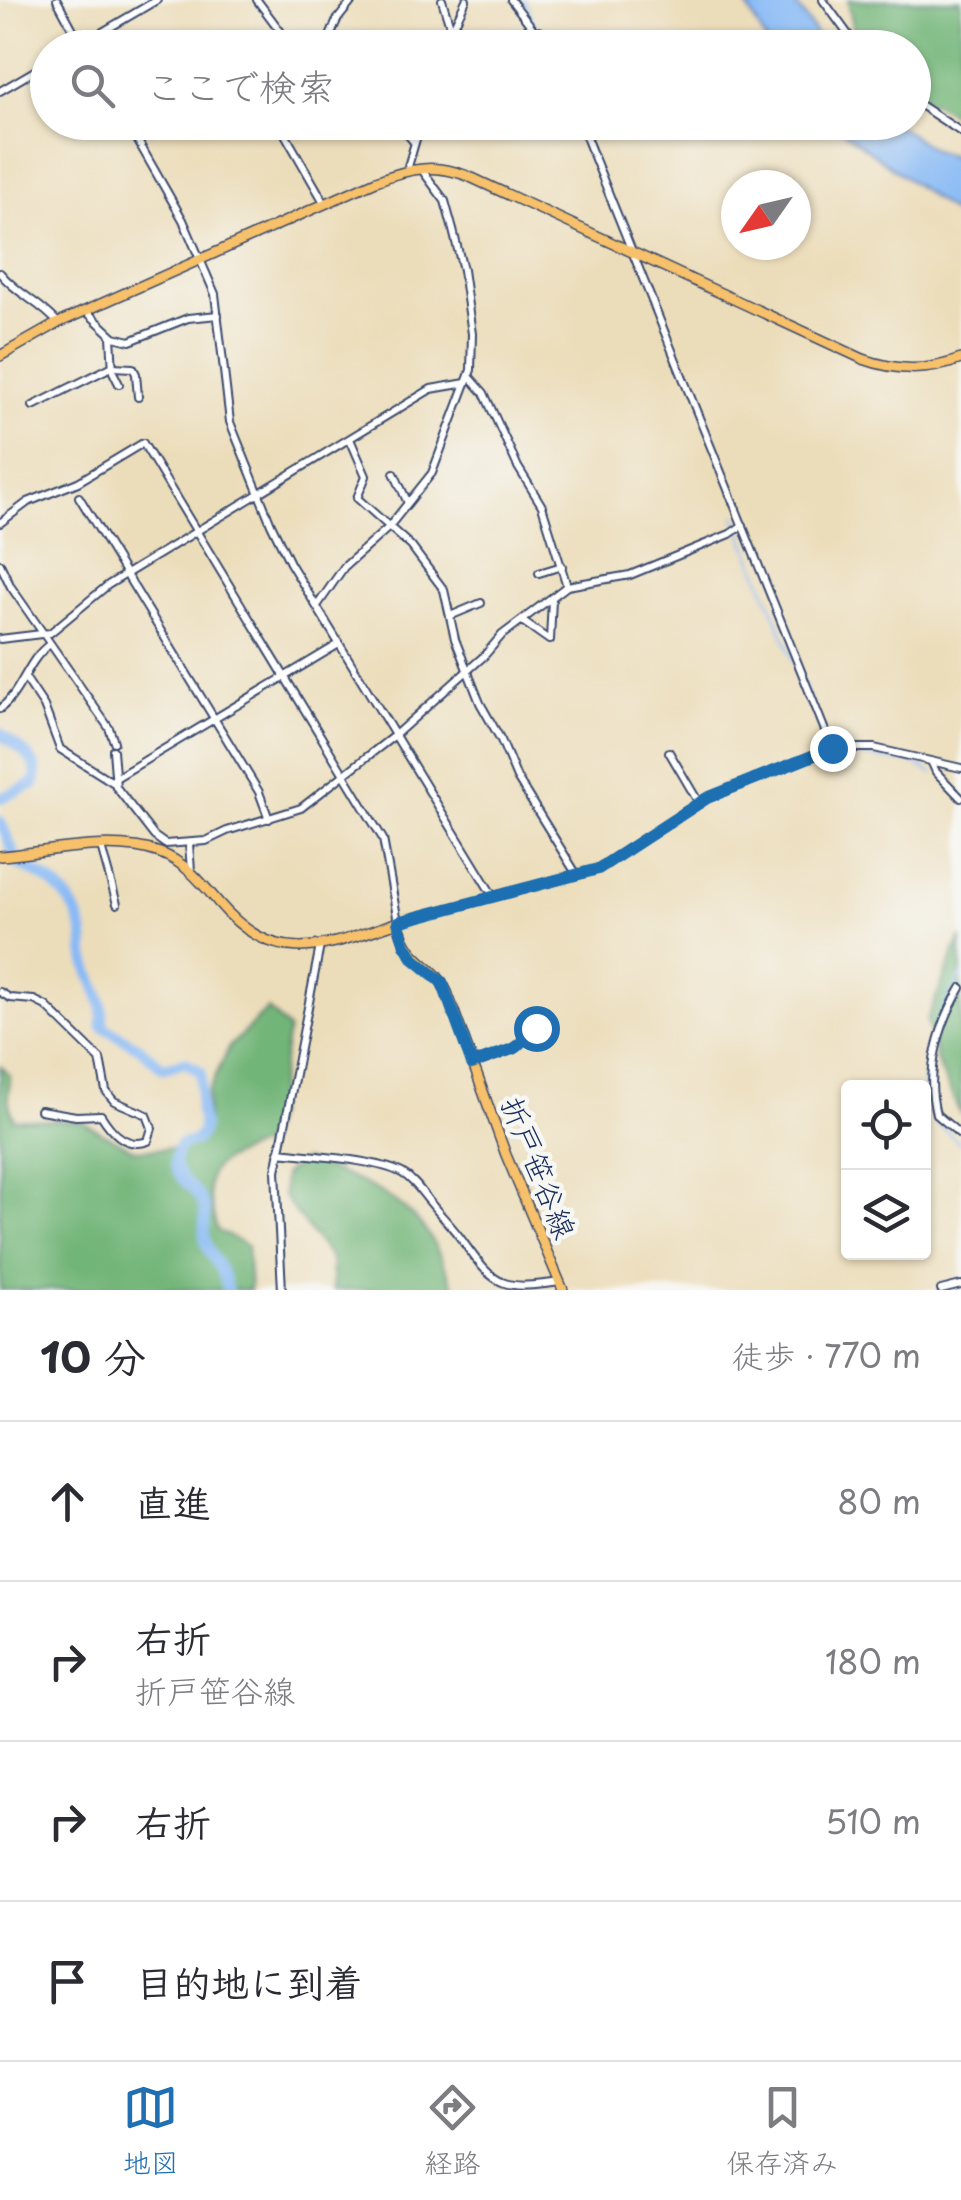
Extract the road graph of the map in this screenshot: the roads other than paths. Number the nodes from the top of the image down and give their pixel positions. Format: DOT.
graph roads {
  1 [pos="57,0"];
  2 [pos="157,0"];
  3 [pos="257,0"];
  4 [pos="354,0"];
  5 [pos="442,0"];
  6 [pos="466,0"];
  7 [pos="511,0"];
  8 [pos="823,0"];
  9 [pos="72,30"];
  10 [pos="107,30"];
  11 [pos="279,30"];
  12 [pos="333,30"];
  13 [pos="450,30"];
  14 [pos="451,30"];
  15 [pos="534,30"];
  16 [pos="845,30"];
  17 [pos="30,73"];
  18 [pos="0,90"];
  19 [pos="931,112"];
  20 [pos="961,132"];
  21 [pos="137,140"];
  22 [pos="288,140"];
  23 [pos="588,140"];
  24 [pos="414,142"];
  25 [pos="421,168"];
  26 [pos="407,170"];
  27 [pos="325,204"];
  28 [pos="636,255"];
  29 [pos="201,260"];
  30 [pos="0,273"];
  31 [pos="87,312"];
  32 [pos="218,315"];
  33 [pos="58,324"];
  34 [pos="111,335"];
  35 [pos="0,356"];
  36 [pos="961,359"];
  37 [pos="113,367"];
  38 [pos="467,380"];
  39 [pos="119,384"];
  40 [pos="138,397"];
  41 [pos="33,406"];
  42 [pos="350,439"];
  43 [pos="394,473"];
  44 [pos="258,494"];
  45 [pos="79,497"];
  46 [pos="407,501"];
  47 [pos="0,522"];
  48 [pos="743,525"];
  49 [pos="388,528"];
  50 [pos="197,532"];
  51 [pos="0,564"];
  52 [pos="562,566"];
  53 [pos="539,573"];
  54 [pos="128,574"];
  55 [pos="567,586"];
  56 [pos="552,598"];
  57 [pos="481,603"];
  58 [pos="317,606"];
  59 [pos="450,616"];
  60 [pos="522,620"];
  61 [pos="44,636"];
  62 [pos="0,640"];
  63 [pos="50,644"];
  64 [pos="339,644"];
  65 [pos="467,670"];
  66 [pos="285,678"];
  67 [pos="26,679"];
  68 [pos="0,709"];
  69 [pos="215,719"];
  70 [pos="396,735"];
  71 [pos="832,748"];
  72 [pos="670,752"];
  73 [pos="930,761"];
  74 [pos="961,768"];
  75 [pos="344,776"];
  76 [pos="114,781"];
  77 [pos="961,798"];
  78 [pos="699,803"];
  79 [pos="269,819"];
  80 [pos="190,844"];
  81 [pos="102,847"];
  82 [pos="161,848"];
  83 [pos="0,856"];
  84 [pos="191,872"];
  85 [pos="577,874"];
  86 [pos="493,896"];
  87 [pos="117,904"];
  88 [pos="398,922"];
  89 [pos="320,946"];
  90 [pos="961,988"];
  91 [pos="0,992"];
  92 [pos="536,1028"];
  93 [pos="472,1064"];
  94 [pos="40,1110"];
  95 [pos="961,1135"];
  96 [pos="279,1152"];
  97 [pos="561,1286"];
  98 [pos="961,1286"];
  99 [pos="282,1290"];
  100 [pos="941,1290"];
  1 -- 9 [label="street"];
  2 -- 10 [label="street"];
  3 -- 11 [label="street"];
  4 -- 12 [label="street"];
  5 -- 13 [label="street"];
  6 -- 14 [label="street"];
  7 -- 15 [label="street"];
  8 -- 16 [label="street"];
  17 -- 18 [label="street"];
  19 -- 20 [label="street"];
  21 -- 29 [label="street"];
  22 -- 27 [label="street"];
  23 -- 28 [label="street"];
  24 -- 26 [label="street"];
  25 -- 26 [label="main road"];
  25 -- 28 [label="main road"];
  25 -- 38 [label="street"];
  26 -- 27 [label="main road"];
  27 -- 29 [label="main road"];
  28 -- 36 [label="main road"];
  28 -- 48 [label="street"];
  29 -- 31 [label="main road"];
  29 -- 32 [label="street"];
  30 -- 33 [label="street"];
  31 -- 33 [label="main road"];
  31 -- 34 [label="street"];
  32 -- 34 [label="street"];
  32 -- 44 [label="street"];
  33 -- 35 [label="main road"];
  34 -- 37 [label="street"];
  37 -- 39 [label="street"];
  37 -- 40 [label="street"];
  37 -- 41 [label="street"];
  38 -- 42 [label="street"];
  38 -- 46 [label="street"];
  38 -- 52 [label="street"];
  42 -- 44 [label="street"];
  42 -- 49 [label="street"];
  43 -- 46 [label="street"];
  44 -- 50 [label="street"];
  44 -- 58 [label="street"];
  45 -- 54 [label="street"];
  46 -- 49 [label="street"];
  47 -- 50 [label="street"];
  48 -- 55 [label="street"];
  48 -- 71 [label="street"];
  49 -- 58 [label="street"];
  49 -- 59 [label="street"];
  50 -- 54 [label="street"];
  50 -- 66 [label="street"];
  51 -- 61 [label="street"];
  52 -- 53 [label="street"];
  52 -- 55 [label="street"];
  54 -- 61 [label="street"];
  54 -- 69 [label="street"];
  55 -- 56 [label="street"];
  56 -- 60 [label="street"];
  56 -- 60 [label="street"];
  57 -- 59 [label="street"];
  58 -- 64 [label="street"];
  59 -- 65 [label="street"];
  60 -- 65 [label="street"];
  61 -- 62 [label="street"];
  61 -- 63 [label="street"];
  63 -- 67 [label="street"];
  63 -- 76 [label="street"];
  64 -- 66 [label="street"];
  64 -- 70 [label="street"];
  65 -- 70 [label="street"];
  65 -- 85 [label="street"];
  66 -- 69 [label="street"];
  66 -- 75 [label="street"];
  67 -- 68 [label="street"];
  67 -- 76 [label="street"];
  69 -- 76 [label="street"];
  69 -- 79 [label="street"];
  70 -- 75 [label="street"];
  70 -- 86 [label="street"];
  71 -- 73 [label="street"];
  71 -- 78 [label="street"];
  72 -- 78 [label="street"];
  73 -- 74 [label="street"];
  73 -- 77 [label="street"];
  75 -- 79 [label="street"];
  75 -- 88 [label="street"];
  76 -- 82 [label="street"];
  78 -- 85 [label="street"];
  79 -- 80 [label="street"];
  80 -- 82 [label="street"];
  80 -- 84 [label="street"];
  81 -- 82 [label="main road"];
  81 -- 83 [label="main road"];
  81 -- 87 [label="street"];
  82 -- 84 [label="main road"];
  84 -- 89 [label="main road"];
  85 -- 86 [label="street"];
  86 -- 88 [label="street"];
  88 -- 89 [label="main road"];
  88 -- 93 [label="main road, 折戸笹谷線"];
  89 -- 96 [label="street"];
  90 -- 95 [label="street"];
  91 -- 94 [label="street"];
  92 -- 93 [label="street"];
  93 -- 97 [label="main road, 折戸笹谷線"];
  96 -- 97 [label="street"];
  96 -- 99 [label="street"];
  98 -- 100 [label="street"];
}
